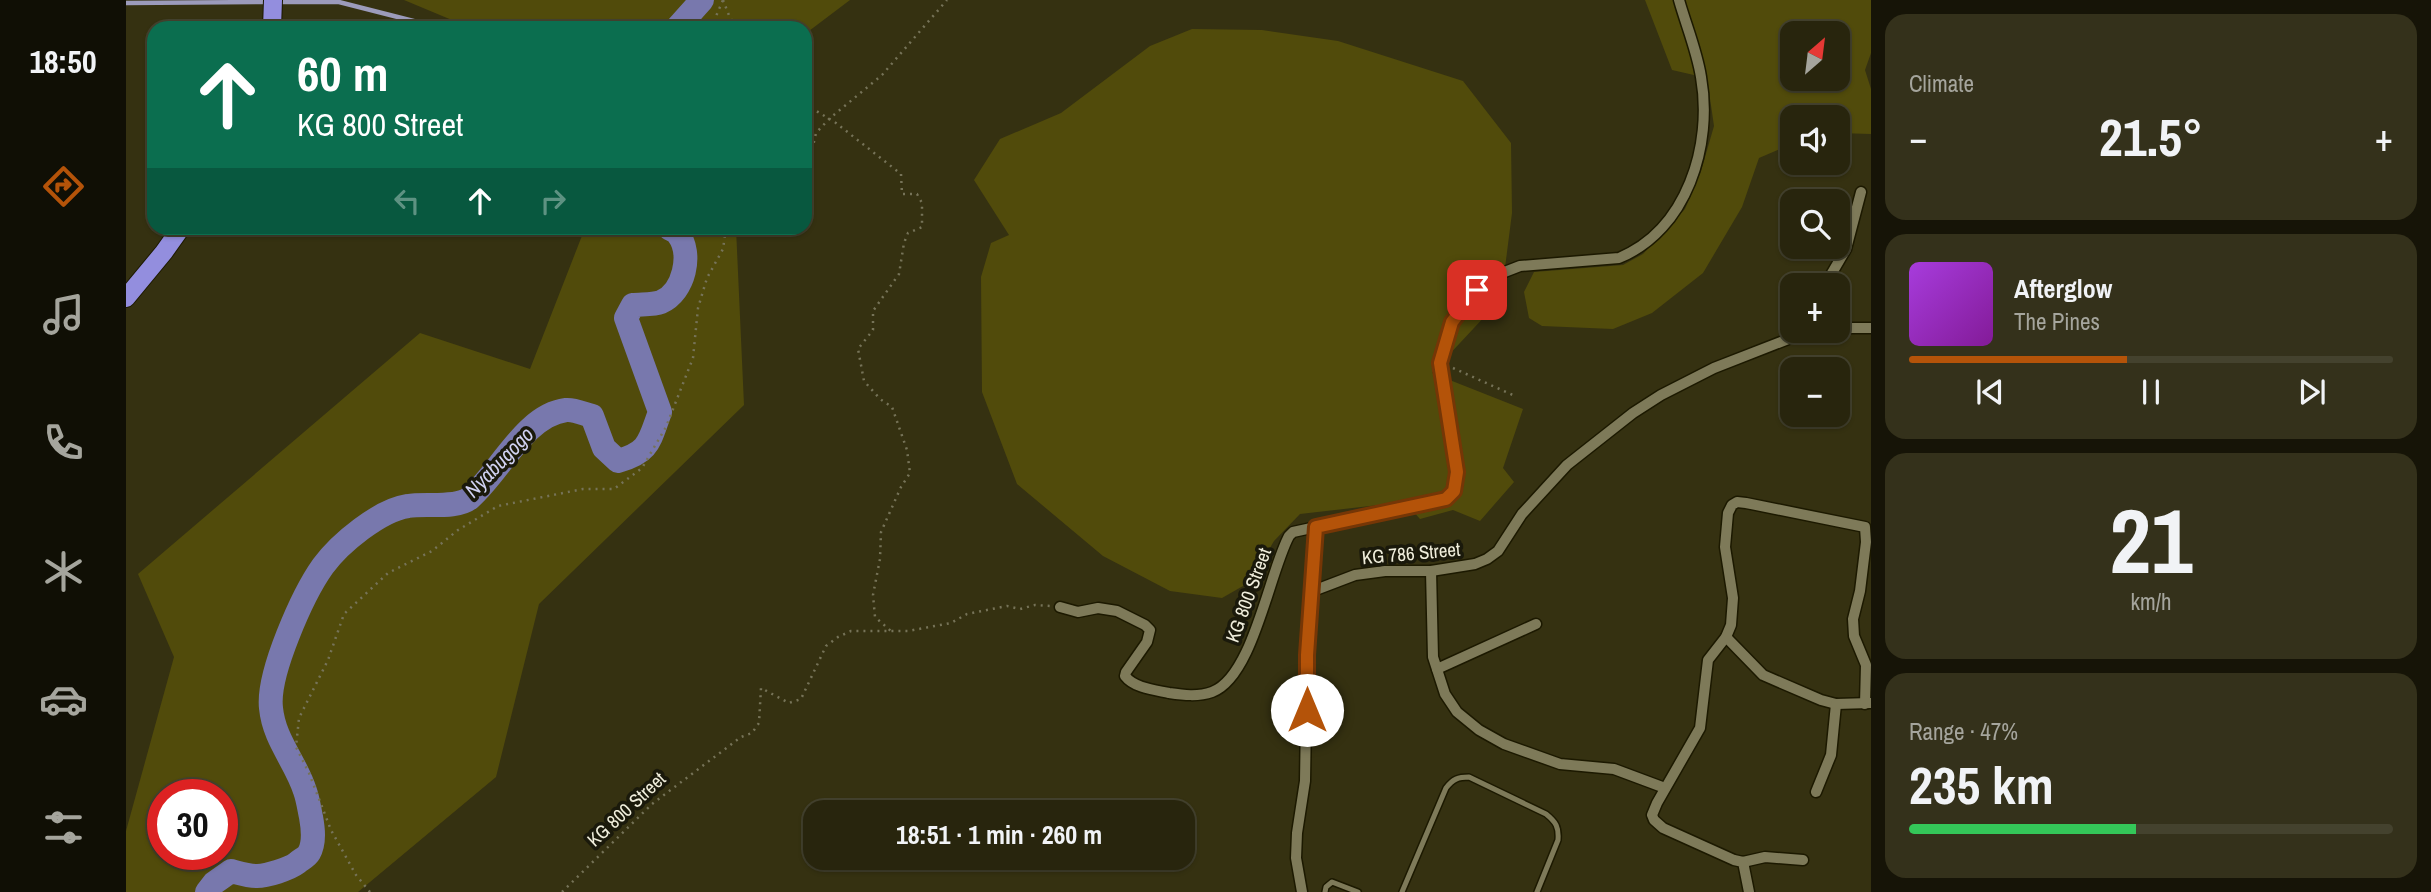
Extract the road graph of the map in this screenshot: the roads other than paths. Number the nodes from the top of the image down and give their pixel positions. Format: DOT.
graph roads {
  1 [pos="273,0"];
  2 [pos="1679,0"];
  3 [pos="272,21"];
  4 [pos="1861,192"];
  5 [pos="176,235"];
  6 [pos="1832,273"];
  7 [pos="126,298"];
  8 [pos="1850,328"];
  9 [pos="1871,328"];
  10 [pos="1780,340"];
  11 [pos="1316,527"];
  12 [pos="1868,527"];
  13 [pos="1430,571"];
  14 [pos="1313,591"];
  15 [pos="1060,607"];
  16 [pos="1536,624"];
  17 [pos="1726,637"];
  18 [pos="1437,669"];
  19 [pos="1868,703"];
  20 [pos="1836,704"];
  21 [pos="1665,788"];
  22 [pos="1816,792"];
  23 [pos="1803,860"];
  24 [pos="1743,862"];
  25 [pos="1301,892"];
  26 [pos="1325,892"];
  27 [pos="1359,892"];
  28 [pos="1402,892"];
  29 [pos="1537,892"];
  30 [pos="1749,892"];
  1 -- 3 [label="highway"];
  2 -- 11 [label="street, KG 800 Street"];
  4 -- 6 [label="street"];
  5 -- 7 [label="highway"];
  8 -- 9 [label="street"];
  10 -- 13 [label="street, KG 786 Street"];
  11 -- 14 [label="street"];
  11 -- 15 [label="street, KG 800 Street"];
  12 -- 17 [label="street"];
  12 -- 19 [label="street"];
  13 -- 14 [label="street, KG 786 Street"];
  13 -- 18 [label="street"];
  14 -- 25 [label="street"];
  16 -- 18 [label="street"];
  17 -- 20 [label="street"];
  17 -- 21 [label="street"];
  18 -- 21 [label="street"];
  19 -- 20 [label="street"];
  20 -- 22 [label="street"];
  21 -- 24 [label="street"];
  23 -- 24 [label="street"];
  24 -- 30 [label="street"];
  26 -- 27 [label="lane"];
  28 -- 29 [label="lane"];
}
